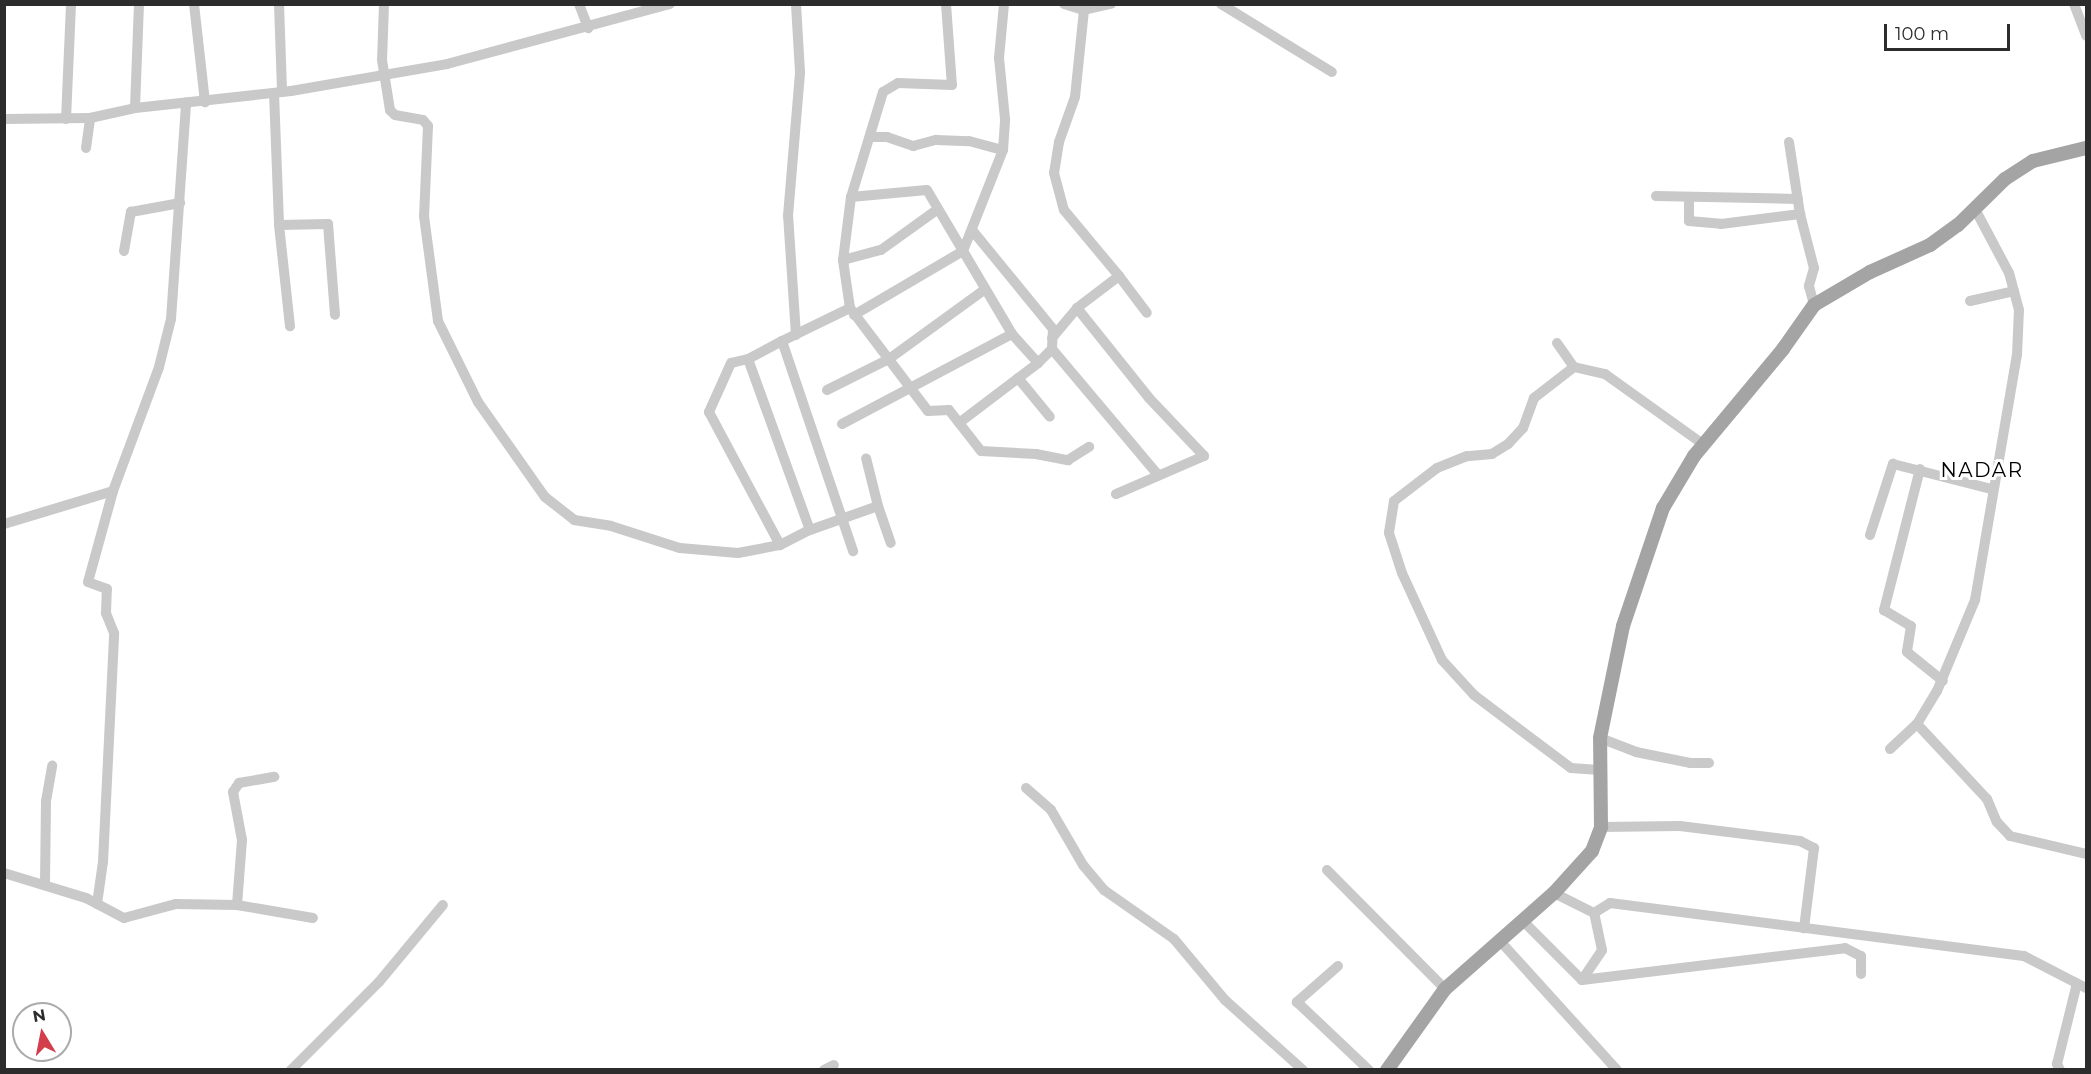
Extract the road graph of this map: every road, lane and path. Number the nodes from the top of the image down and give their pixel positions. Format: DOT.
graph roads {
  1 [pos="71,4"];
  2 [pos="139,4"];
  3 [pos="194,4"];
  4 [pos="279,4"];
  5 [pos="384,4"];
  6 [pos="579,4"];
  7 [pos="670,4"];
  8 [pos="796,4"];
  9 [pos="946,4"];
  10 [pos="1004,4"];
  11 [pos="1064,4"];
  12 [pos="1111,4"];
  13 [pos="1221,4"];
  14 [pos="2074,4"];
  15 [pos="1084,10"];
  16 [pos="588,28"];
  17 [pos="2086,36"];
  18 [pos="1332,72"];
  19 [pos="383,73"];
  20 [pos="278,93"];
  21 [pos="205,102"];
  22 [pos="186,103"];
  23 [pos="135,108"];
  24 [pos="90,118"];
  25 [pos="4,119"];
  26 [pos="66,119"];
  27 [pos="870,137"];
  28 [pos="1789,142"];
  29 [pos="86,148"];
  30 [pos="2086,148"];
  31 [pos="1003,150"];
  32 [pos="1656,196"];
  33 [pos="851,197"];
  34 [pos="1689,197"];
  35 [pos="1798,199"];
  36 [pos="180,203"];
  37 [pos="938,209"];
  38 [pos="1975,209"];
  39 [pos="1800,214"];
  40 [pos="279,225"];
  41 [pos="972,230"];
  42 [pos="124,251"];
  43 [pos="963,251"];
  44 [pos="843,260"];
  45 [pos="1119,276"];
  46 [pos="984,290"];
  47 [pos="2013,291"];
  48 [pos="1970,301"];
  49 [pos="1814,305"];
  50 [pos="1077,308"];
  51 [pos="852,311"];
  52 [pos="1147,313"];
  53 [pos="335,315"];
  54 [pos="290,326"];
  55 [pos="1012,334"];
  56 [pos="796,335"];
  57 [pos="782,341"];
  58 [pos="1557,343"];
  59 [pos="1052,344"];
  60 [pos="748,359"];
  61 [pos="889,359"];
  62 [pos="1038,363"];
  63 [pos="1574,367"];
  64 [pos="1018,378"];
  65 [pos="827,390"];
  66 [pos="912,390"];
  67 [pos="1050,417"];
  68 [pos="959,423"];
  69 [pos="842,424"];
  70 [pos="1704,445"];
  71 [pos="1089,447"];
  72 [pos="866,458"];
  73 [pos="1920,469"];
  74 [pos="1158,475"];
  75 [pos="1991,489"];
  76 [pos="113,490"];
  77 [pos="1116,494"];
  78 [pos="878,506"];
  79 [pos="842,519"];
  80 [pos="4,524"];
  81 [pos="810,530"];
  82 [pos="1870,535"];
  83 [pos="891,543"];
  84 [pos="780,545"];
  85 [pos="853,551"];
  86 [pos="1943,681"];
  87 [pos="1917,724"];
  88 [pos="1599,738"];
  89 [pos="1890,749"];
  90 [pos="1709,763"];
  91 [pos="52,766"];
  92 [pos="1599,770"];
  93 [pos="274,777"];
  94 [pos="1026,788"];
  95 [pos="1601,828"];
  96 [pos="2086,854"];
  97 [pos="1327,870"];
  98 [pos="4,873"];
  99 [pos="45,883"];
  100 [pos="1554,893"];
  101 [pos="97,904"];
  102 [pos="237,905"];
  103 [pos="443,905"];
  104 [pos="1594,913"];
  105 [pos="313,918"];
  106 [pos="1522,921"];
  107 [pos="1803,928"];
  108 [pos="1500,941"];
  109 [pos="1338,966"];
  110 [pos="1861,974"];
  111 [pos="1582,980"];
  112 [pos="2082,985"];
  113 [pos="1445,988"];
  114 [pos="291,1070"];
  115 [pos="1303,1070"];
  116 [pos="1369,1070"];
  117 [pos="1387,1070"];
  118 [pos="1617,1070"];
  119 [pos="2060,1070"];
  1 -- 26 [label="street"];
  2 -- 23 [label="street"];
  3 -- 21 [label="street"];
  4 -- 20 [label="street"];
  5 -- 19 [label="street"];
  6 -- 16 [label="street"];
  7 -- 16 [label="street"];
  8 -- 56 [label="street"];
  9 -- 27 [label="street"];
  10 -- 31 [label="street"];
  11 -- 15 [label="street"];
  12 -- 15 [label="street"];
  13 -- 18 [label="street"];
  14 -- 17 [label="street"];
  15 -- 45 [label="street"];
  16 -- 19 [label="street"];
  19 -- 20 [label="street"];
  19 -- 84 [label="street"];
  20 -- 21 [label="street"];
  20 -- 40 [label="street"];
  21 -- 22 [label="street"];
  22 -- 23 [label="street"];
  22 -- 36 [label="street"];
  23 -- 24 [label="street"];
  24 -- 26 [label="street"];
  24 -- 29 [label="street"];
  25 -- 26 [label="street"];
  27 -- 31 [label="street"];
  27 -- 33 [label="street"];
  28 -- 35 [label="street"];
  30 -- 38 [label="main road"];
  31 -- 41 [label="street"];
  32 -- 34 [label="street"];
  33 -- 37 [label="street"];
  33 -- 44 [label="street"];
  34 -- 35 [label="street"];
  34 -- 39 [label="street"];
  35 -- 39 [label="street"];
  36 -- 42 [label="street"];
  36 -- 76 [label="street"];
  37 -- 43 [label="street"];
  37 -- 44 [label="street"];
  38 -- 47 [label="street"];
  38 -- 49 [label="main road"];
  39 -- 49 [label="street"];
  40 -- 53 [label="street"];
  40 -- 54 [label="street"];
  41 -- 43 [label="street"];
  41 -- 59 [label="street"];
  43 -- 46 [label="street"];
  43 -- 51 [label="street"];
  44 -- 51 [label="street"];
  45 -- 50 [label="street"];
  45 -- 52 [label="street"];
  46 -- 55 [label="street"];
  46 -- 61 [label="street"];
  47 -- 48 [label="street"];
  47 -- 75 [label="street"];
  49 -- 70 [label="main road"];
  50 -- 59 [label="street"];
  50 -- 74 [label="street"];
  51 -- 56 [label="street"];
  51 -- 61 [label="street"];
  55 -- 62 [label="street"];
  55 -- 66 [label="street"];
  56 -- 57 [label="street"];
  57 -- 60 [label="street"];
  57 -- 79 [label="street"];
  58 -- 63 [label="street"];
  59 -- 62 [label="street"];
  59 -- 74 [label="street"];
  60 -- 81 [label="street"];
  60 -- 84 [label="street"];
  61 -- 65 [label="street"];
  61 -- 66 [label="street"];
  62 -- 64 [label="street"];
  63 -- 70 [label="street"];
  63 -- 92 [label="street"];
  64 -- 67 [label="street"];
  64 -- 68 [label="street"];
  66 -- 68 [label="street"];
  66 -- 69 [label="street"];
  68 -- 71 [label="street"];
  70 -- 88 [label="main road"];
  72 -- 78 [label="street"];
  73 -- 75 [label="street"];
  73 -- 82 [label="street"];
  73 -- 86 [label="street"];
  74 -- 77 [label="street"];
  75 -- 86 [label="street"];
  76 -- 80 [label="street"];
  76 -- 101 [label="street"];
  78 -- 79 [label="street"];
  78 -- 83 [label="street"];
  79 -- 81 [label="street"];
  79 -- 85 [label="street"];
  81 -- 84 [label="street"];
  86 -- 87 [label="street"];
  87 -- 89 [label="street"];
  87 -- 96 [label="street"];
  88 -- 90 [label="street"];
  88 -- 92 [label="main road"];
  91 -- 99 [label="street"];
  92 -- 95 [label="main road"];
  93 -- 102 [label="street"];
  94 -- 115 [label="street"];
  95 -- 100 [label="main road"];
  95 -- 107 [label="street"];
  97 -- 113 [label="street"];
  98 -- 99 [label="street"];
  99 -- 101 [label="street"];
  100 -- 104 [label="street"];
  100 -- 106 [label="main road"];
  101 -- 102 [label="street"];
  102 -- 105 [label="street"];
  103 -- 114 [label="street"];
  104 -- 107 [label="street"];
  104 -- 111 [label="street"];
  106 -- 108 [label="main road"];
  106 -- 111 [label="street"];
  107 -- 112 [label="street"];
  108 -- 113 [label="main road"];
  108 -- 118 [label="street"];
  109 -- 116 [label="street"];
  110 -- 111 [label="street"];
  112 -- 119 [label="street"];
  113 -- 117 [label="main road"];
}
